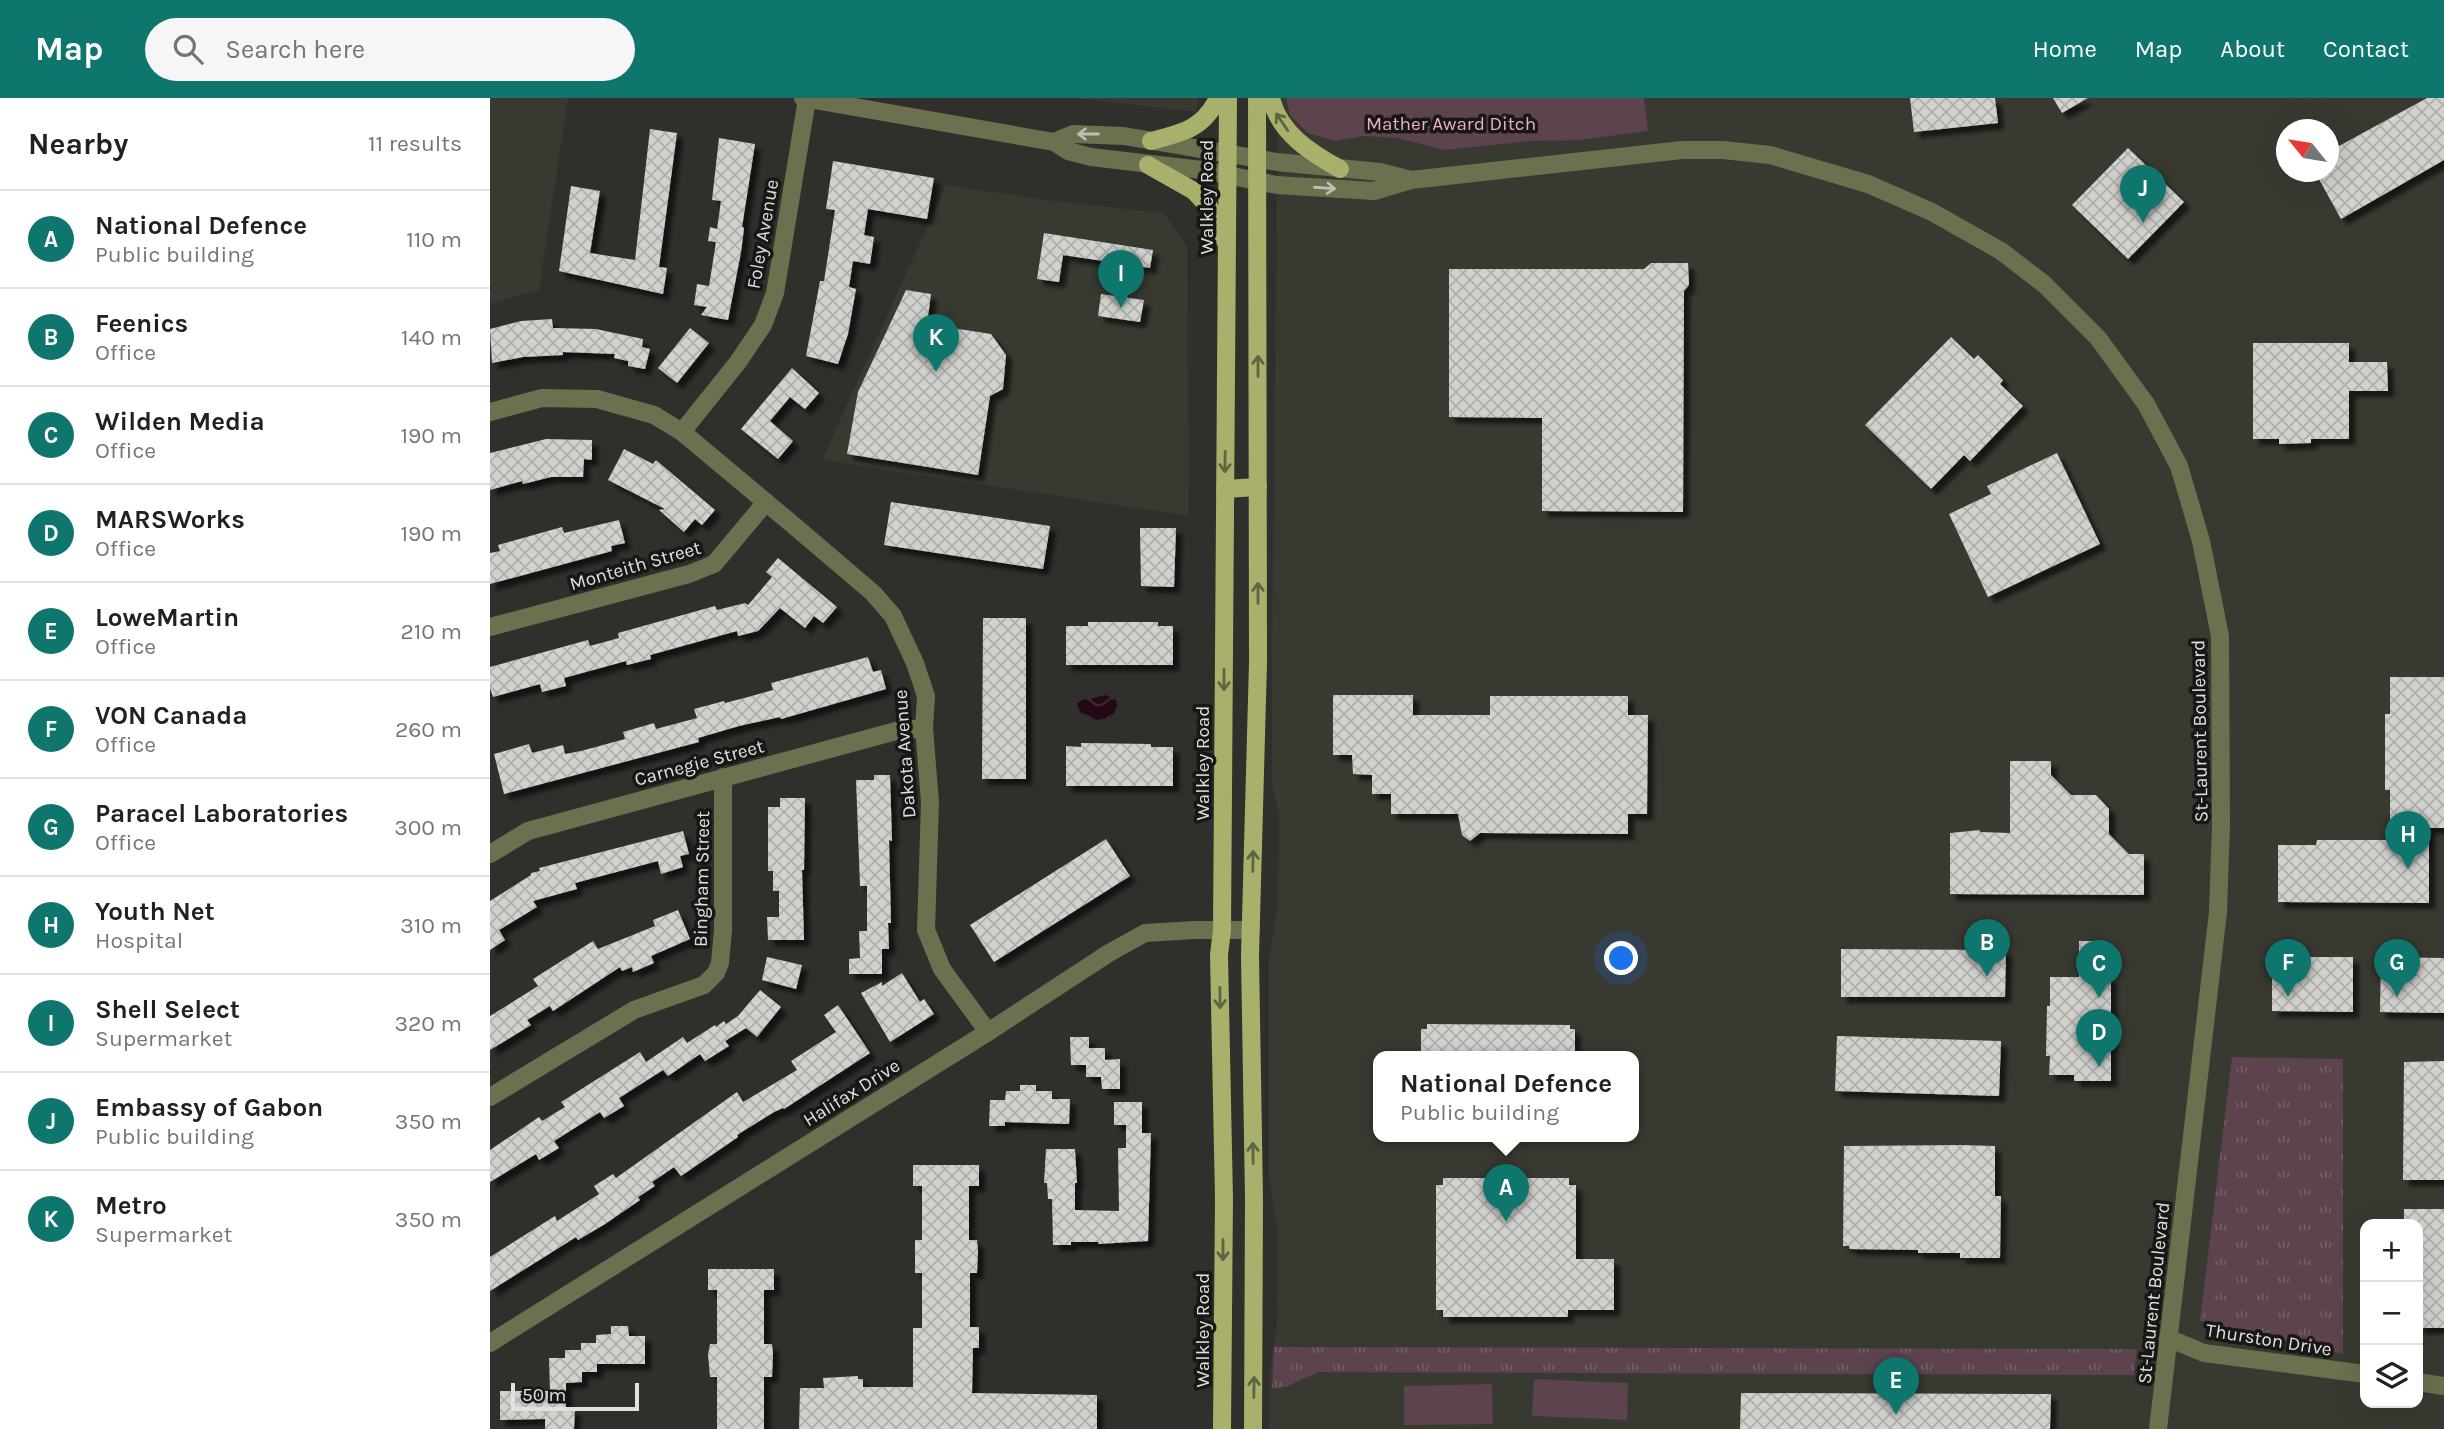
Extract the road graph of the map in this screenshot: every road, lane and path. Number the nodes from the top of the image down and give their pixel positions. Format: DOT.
graph roads {
  1 [pos="805,98"];
  2 [pos="1218,98"];
  3 [pos="1228,98"];
  4 [pos="1257,98"];
  5 [pos="1271,98"];
  6 [pos="1151,141"];
  7 [pos="1054,142"];
  8 [pos="1227,154"];
  9 [pos="1256,158"];
  10 [pos="1148,165"];
  11 [pos="1340,169"];
  12 [pos="1227,175"];
  13 [pos="1412,180"];
  14 [pos="1256,183"];
  15 [pos="1228,247"];
  16 [pos="490,412"];
  17 [pos="682,432"];
  18 [pos="1258,488"];
  19 [pos="1225,489"];
  20 [pos="766,502"];
  21 [pos="490,627"];
  22 [pos="924,729"];
  23 [pos="723,777"];
  24 [pos="490,855"];
  25 [pos="1222,930"];
  26 [pos="1251,930"];
  27 [pos="988,1032"];
  28 [pos="490,1097"];
  29 [pos="1224,1199"];
  30 [pos="1254,1199"];
  31 [pos="2168,1338"];
  32 [pos="490,1343"];
  33 [pos="1254,1345"];
  34 [pos="1223,1348"];
  35 [pos="2360,1373"];
  36 [pos="2423,1383"];
  37 [pos="2444,1386"];
  38 [pos="1222,1429"];
  39 [pos="1253,1429"];
  40 [pos="2158,1429"];
  1 -- 7 [label="street, St-Laurent Boulevard"];
  1 -- 17 [label="street, Foley Avenue"];
  2 -- 6 [label="main road"];
  3 -- 8 [label="main road, Walkley Road"];
  4 -- 9 [label="main road"];
  11 -- 5 [label="main road, one-way"];
  6 -- 7 [label="street, St-Laurent Boulevard, one-way"];
  6 -- 8 [label="street, St-Laurent Boulevard"];
  7 -- 10 [label="street, St-Laurent Boulevard"];
  8 -- 9 [label="street, St-Laurent Boulevard"];
  8 -- 12 [label="main road, Walkley Road"];
  9 -- 11 [label="street, St-Laurent Boulevard"];
  9 -- 14 [label="main road"];
  10 -- 12 [label="street, St-Laurent Boulevard"];
  10 -- 15 [label="main road"];
  11 -- 13 [label="street, St-Laurent Boulevard"];
  12 -- 14 [label="street, St-Laurent Boulevard"];
  12 -- 15 [label="main road, Walkley Road"];
  14 -- 13 [label="street, St-Laurent Boulevard, one-way"];
  13 -- 31 [label="street, St-Laurent Boulevard"];
  18 -- 14 [label="main road, one-way"];
  15 -- 19 [label="main road, Walkley Road, one-way"];
  16 -- 17 [label="street, Dakota Avenue"];
  17 -- 20 [label="street, Dakota Avenue"];
  18 -- 19 [label="main road"];
  26 -- 18 [label="main road, one-way"];
  19 -- 25 [label="main road, Walkley Road, one-way"];
  20 -- 21 [label="street, Monteith Street"];
  20 -- 22 [label="street, Dakota Avenue"];
  22 -- 23 [label="street, Carnegie Street"];
  22 -- 27 [label="street, Dakota Avenue"];
  23 -- 24 [label="street, Carnegie Street"];
  23 -- 28 [label="street, Bingham Street"];
  25 -- 26 [label="street, Halifax Drive"];
  25 -- 27 [label="street, Halifax Drive"];
  25 -- 29 [label="main road, Walkley Road, one-way"];
  30 -- 26 [label="main road, one-way"];
  27 -- 32 [label="street, Halifax Drive"];
  29 -- 30 [label="main road"];
  29 -- 34 [label="main road, Walkley Road, one-way"];
  30 -- 33 [label="main road"];
  31 -- 35 [label="street, Thurston Drive"];
  31 -- 40 [label="street, St-Laurent Boulevard"];
  33 -- 34 [label="main road"];
  39 -- 33 [label="main road, one-way"];
  34 -- 38 [label="main road, Walkley Road"];
  36 -- 37 [label="street"];
}
